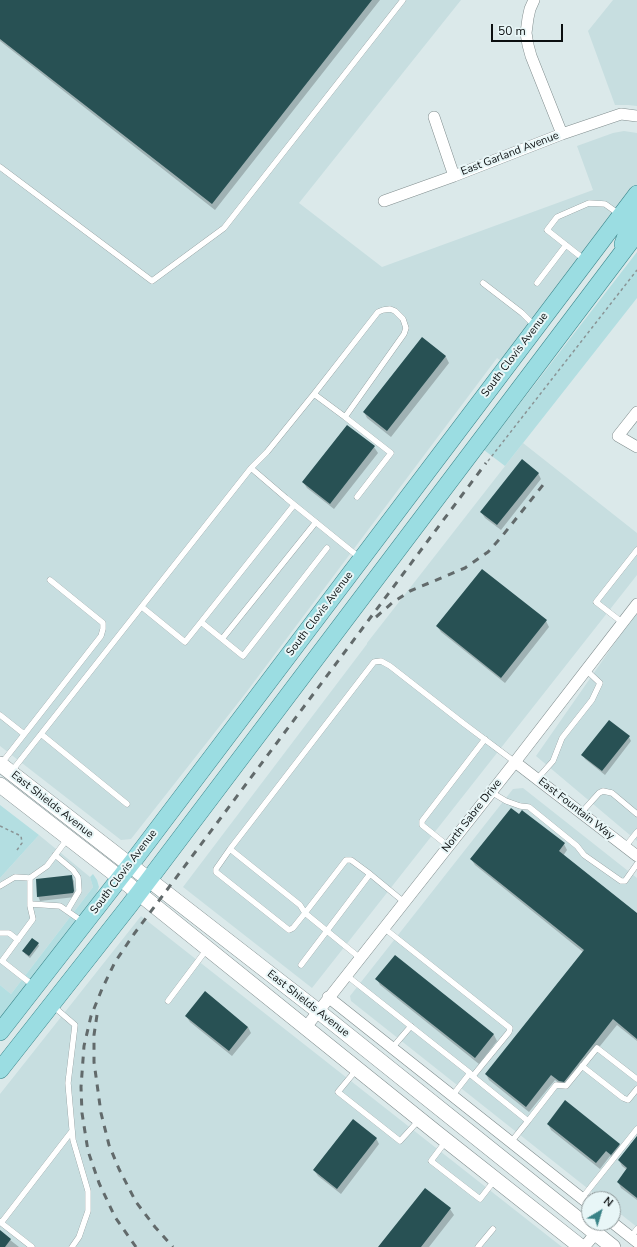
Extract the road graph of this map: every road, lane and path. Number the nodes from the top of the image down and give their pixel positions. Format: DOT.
graph roads {
  1 [pos="403,0"];
  2 [pos="534,0"];
  3 [pos="637,116"];
  4 [pos="434,117"];
  5 [pos="562,134"];
  6 [pos="0,167"];
  7 [pos="454,176"];
  8 [pos="637,194"];
  9 [pos="384,201"];
  10 [pos="629,215"];
  11 [pos="637,233"];
  12 [pos="566,245"];
  13 [pos="620,256"];
  14 [pos="586,261"];
  15 [pos="637,270"];
  16 [pos="483,283"];
  17 [pos="537,283"];
  18 [pos="537,327"];
  19 [pos="555,342"];
  20 [pos="314,394"];
  21 [pos="637,412"];
  22 [pos="345,417"];
  23 [pos="484,436"];
  24 [pos="637,447"];
  25 [pos="488,461"];
  26 [pos="251,468"];
  27 [pos="357,497"];
  28 [pos="294,505"];
  29 [pos="316,522"];
  30 [pos="327,548"];
  31 [pos="637,550"];
  32 [pos="361,559"];
  33 [pos="50,580"];
  34 [pos="637,604"];
  35 [pos="142,607"];
  36 [pos="201,622"];
  37 [pos="623,623"];
  38 [pos="222,639"];
  39 [pos="586,670"];
  40 [pos="0,715"];
  41 [pos="24,734"];
  42 [pos="41,734"];
  43 [pos="485,739"];
  44 [pos="515,762"];
  45 [pos="3,766"];
  46 [pos="537,779"];
  47 [pos="0,785"];
  48 [pos="491,792"];
  49 [pos="127,804"];
  50 [pos="581,813"];
  51 [pos="637,814"];
  52 [pos="0,826"];
  53 [pos="637,832"];
  54 [pos="68,838"];
  55 [pos="448,846"];
  56 [pos="230,849"];
  57 [pos="17,850"];
  58 [pos="634,854"];
  59 [pos="55,855"];
  60 [pos="130,864"];
  61 [pos="370,874"];
  62 [pos="30,878"];
  63 [pos="120,878"];
  64 [pos="149,879"];
  65 [pos="0,886"];
  66 [pos="138,893"];
  67 [pos="404,902"];
  68 [pos="30,904"];
  69 [pos="67,911"];
  70 [pos="305,913"];
  71 [pos="85,923"];
  72 [pos="384,928"];
  73 [pos="327,931"];
  74 [pos="0,933"];
  75 [pos="18,940"];
  76 [pos="207,949"];
  77 [pos="360,958"];
  78 [pos="301,965"];
  79 [pos="346,975"];
  80 [pos="35,987"];
  81 [pos="328,998"];
  82 [pos="168,1001"];
  83 [pos="51,1005"];
  84 [pos="318,1012"];
  85 [pos="411,1026"];
  86 [pos="306,1027"];
  87 [pos="0,1032"];
  88 [pos="392,1048"];
  89 [pos="582,1066"];
  90 [pos="357,1068"];
  91 [pos="0,1070"];
  92 [pos="472,1075"];
  93 [pos="637,1079"];
  94 [pos="637,1089"];
  95 [pos="452,1096"];
  96 [pos="420,1119"];
  97 [pos="528,1121"];
  98 [pos="637,1129"];
  99 [pos="72,1131"];
  100 [pos="446,1140"];
  101 [pos="511,1142"];
  102 [pos="495,1179"];
  103 [pos="593,1191"];
  104 [pos="581,1197"];
  105 [pos="1,1223"];
  106 [pos="621,1228"];
  107 [pos="493,1229"];
  108 [pos="596,1233"];
  109 [pos="635,1236"];
  110 [pos="32,1247"];
  111 [pos="72,1247"];
  112 [pos="478,1247"];
  113 [pos="583,1247"];
  114 [pos="614,1247"];
  1 -- 6 [label="lane"];
  2 -- 5 [label="street"];
  3 -- 5 [label="street, East Garland Avenue"];
  4 -- 7 [label="street"];
  5 -- 7 [label="street, East Garland Avenue"];
  7 -- 9 [label="street, East Garland Avenue"];
  8 -- 10 [label="main road, South Clovis Avenue"];
  10 -- 12 [label="lane"];
  10 -- 13 [label="main road"];
  10 -- 14 [label="main road, South Clovis Avenue"];
  11 -- 13 [label="main road"];
  12 -- 14 [label="lane"];
  12 -- 17 [label="lane"];
  13 -- 19 [label="main road"];
  14 -- 18 [label="main road, South Clovis Avenue"];
  14 -- 19 [label="main road"];
  15 -- 25 [label="path"];
  16 -- 18 [label="lane"];
  18 -- 23 [label="main road"];
  18 -- 32 [label="main road, South Clovis Avenue"];
  19 -- 23 [label="main road"];
  20 -- 22 [label="lane"];
  20 -- 22 [label="lane"];
  20 -- 26 [label="lane"];
  21 -- 24 [label="street"];
  22 -- 27 [label="lane"];
  23 -- 64 [label="main road"];
  26 -- 28 [label="lane"];
  26 -- 35 [label="lane"];
  28 -- 29 [label="lane"];
  28 -- 36 [label="lane"];
  29 -- 32 [label="lane"];
  29 -- 38 [label="lane"];
  30 -- 38 [label="lane"];
  31 -- 37 [label="lane"];
  32 -- 60 [label="main road, South Clovis Avenue"];
  33 -- 41 [label="lane"];
  34 -- 37 [label="street, North Sabre Drive"];
  35 -- 36 [label="lane"];
  35 -- 42 [label="lane"];
  36 -- 38 [label="lane"];
  37 -- 39 [label="street, North Sabre Drive"];
  39 -- 44 [label="street, North Sabre Drive"];
  39 -- 46 [label="lane"];
  40 -- 41 [label="lane"];
  41 -- 45 [label="lane"];
  42 -- 45 [label="lane"];
  42 -- 49 [label="lane"];
  43 -- 44 [label="lane"];
  43 -- 55 [label="lane"];
  43 -- 56 [label="lane"];
  44 -- 46 [label="street, East Fountain Way"];
  44 -- 48 [label="street, North Sabre Drive"];
  45 -- 60 [label="main road, East Shields Avenue"];
  46 -- 50 [label="street, East Fountain Way"];
  47 -- 54 [label="main road, East Shields Avenue"];
  48 -- 55 [label="street, North Sabre Drive"];
  48 -- 58 [label="lane"];
  50 -- 51 [label="lane"];
  50 -- 58 [label="street, East Fountain Way"];
  52 -- 57 [label="path"];
  53 -- 58 [label="lane"];
  54 -- 59 [label="lane"];
  54 -- 63 [label="main road, East Shields Avenue"];
  55 -- 67 [label="street, North Sabre Drive"];
  56 -- 70 [label="lane"];
  56 -- 70 [label="lane"];
  59 -- 62 [label="lane"];
  59 -- 69 [label="lane"];
  60 -- 63 [label="main road, South Clovis Avenue"];
  60 -- 64 [label="main road, East Shields Avenue"];
  61 -- 67 [label="lane"];
  61 -- 70 [label="lane"];
  61 -- 73 [label="lane"];
  62 -- 65 [label="lane"];
  62 -- 68 [label="lane"];
  63 -- 66 [label="main road, East Shields Avenue"];
  63 -- 71 [label="main road, South Clovis Avenue"];
  64 -- 66 [label="main road"];
  64 -- 84 [label="main road, East Shields Avenue"];
  66 -- 76 [label="main road, East Shields Avenue"];
  66 -- 83 [label="main road"];
  67 -- 72 [label="street, North Sabre Drive"];
  68 -- 69 [label="lane"];
  68 -- 75 [label="lane"];
  69 -- 71 [label="lane"];
  70 -- 73 [label="lane"];
  71 -- 80 [label="main road, South Clovis Avenue"];
  72 -- 77 [label="street, North Sabre Drive"];
  72 -- 92 [label="lane"];
  73 -- 77 [label="lane"];
  73 -- 78 [label="lane"];
  74 -- 75 [label="lane"];
  75 -- 80 [label="lane"];
  76 -- 82 [label="lane"];
  76 -- 86 [label="main road, East Shields Avenue"];
  77 -- 79 [label="street, North Sabre Drive"];
  79 -- 81 [label="street, North Sabre Drive"];
  79 -- 85 [label="lane"];
  80 -- 87 [label="main road, South Clovis Avenue"];
  81 -- 84 [label="street, North Sabre Drive"];
  81 -- 88 [label="street, East Shields Avenue"];
  83 -- 91 [label="main road"];
  83 -- 99 [label="lane"];
  84 -- 86 [label="street, North Sabre Drive"];
  84 -- 108 [label="main road, East Shields Avenue"];
  85 -- 88 [label="lane"];
  85 -- 92 [label="lane"];
  86 -- 90 [label="main road, East Shields Avenue"];
  88 -- 95 [label="street, East Shields Avenue"];
  89 -- 93 [label="lane"];
  89 -- 94 [label="lane"];
  89 -- 97 [label="lane"];
  90 -- 96 [label="main road, East Shields Avenue"];
  90 -- 96 [label="lane"];
  92 -- 95 [label="lane"];
  92 -- 97 [label="lane"];
  95 -- 101 [label="street, East Shields Avenue"];
  96 -- 100 [label="main road, East Shields Avenue"];
  97 -- 101 [label="lane"];
  98 -- 103 [label="lane"];
  99 -- 105 [label="lane"];
  99 -- 111 [label="lane"];
  100 -- 102 [label="main road, East Shields Avenue"];
  100 -- 102 [label="lane"];
  101 -- 104 [label="street, East Shields Avenue"];
  102 -- 113 [label="main road, East Shields Avenue"];
  105 -- 110 [label="lane"];
  106 -- 109 [label="street"];
  107 -- 112 [label="lane"];
  108 -- 113 [label="street"];
  108 -- 114 [label="main road, East Shields Avenue"];
}
